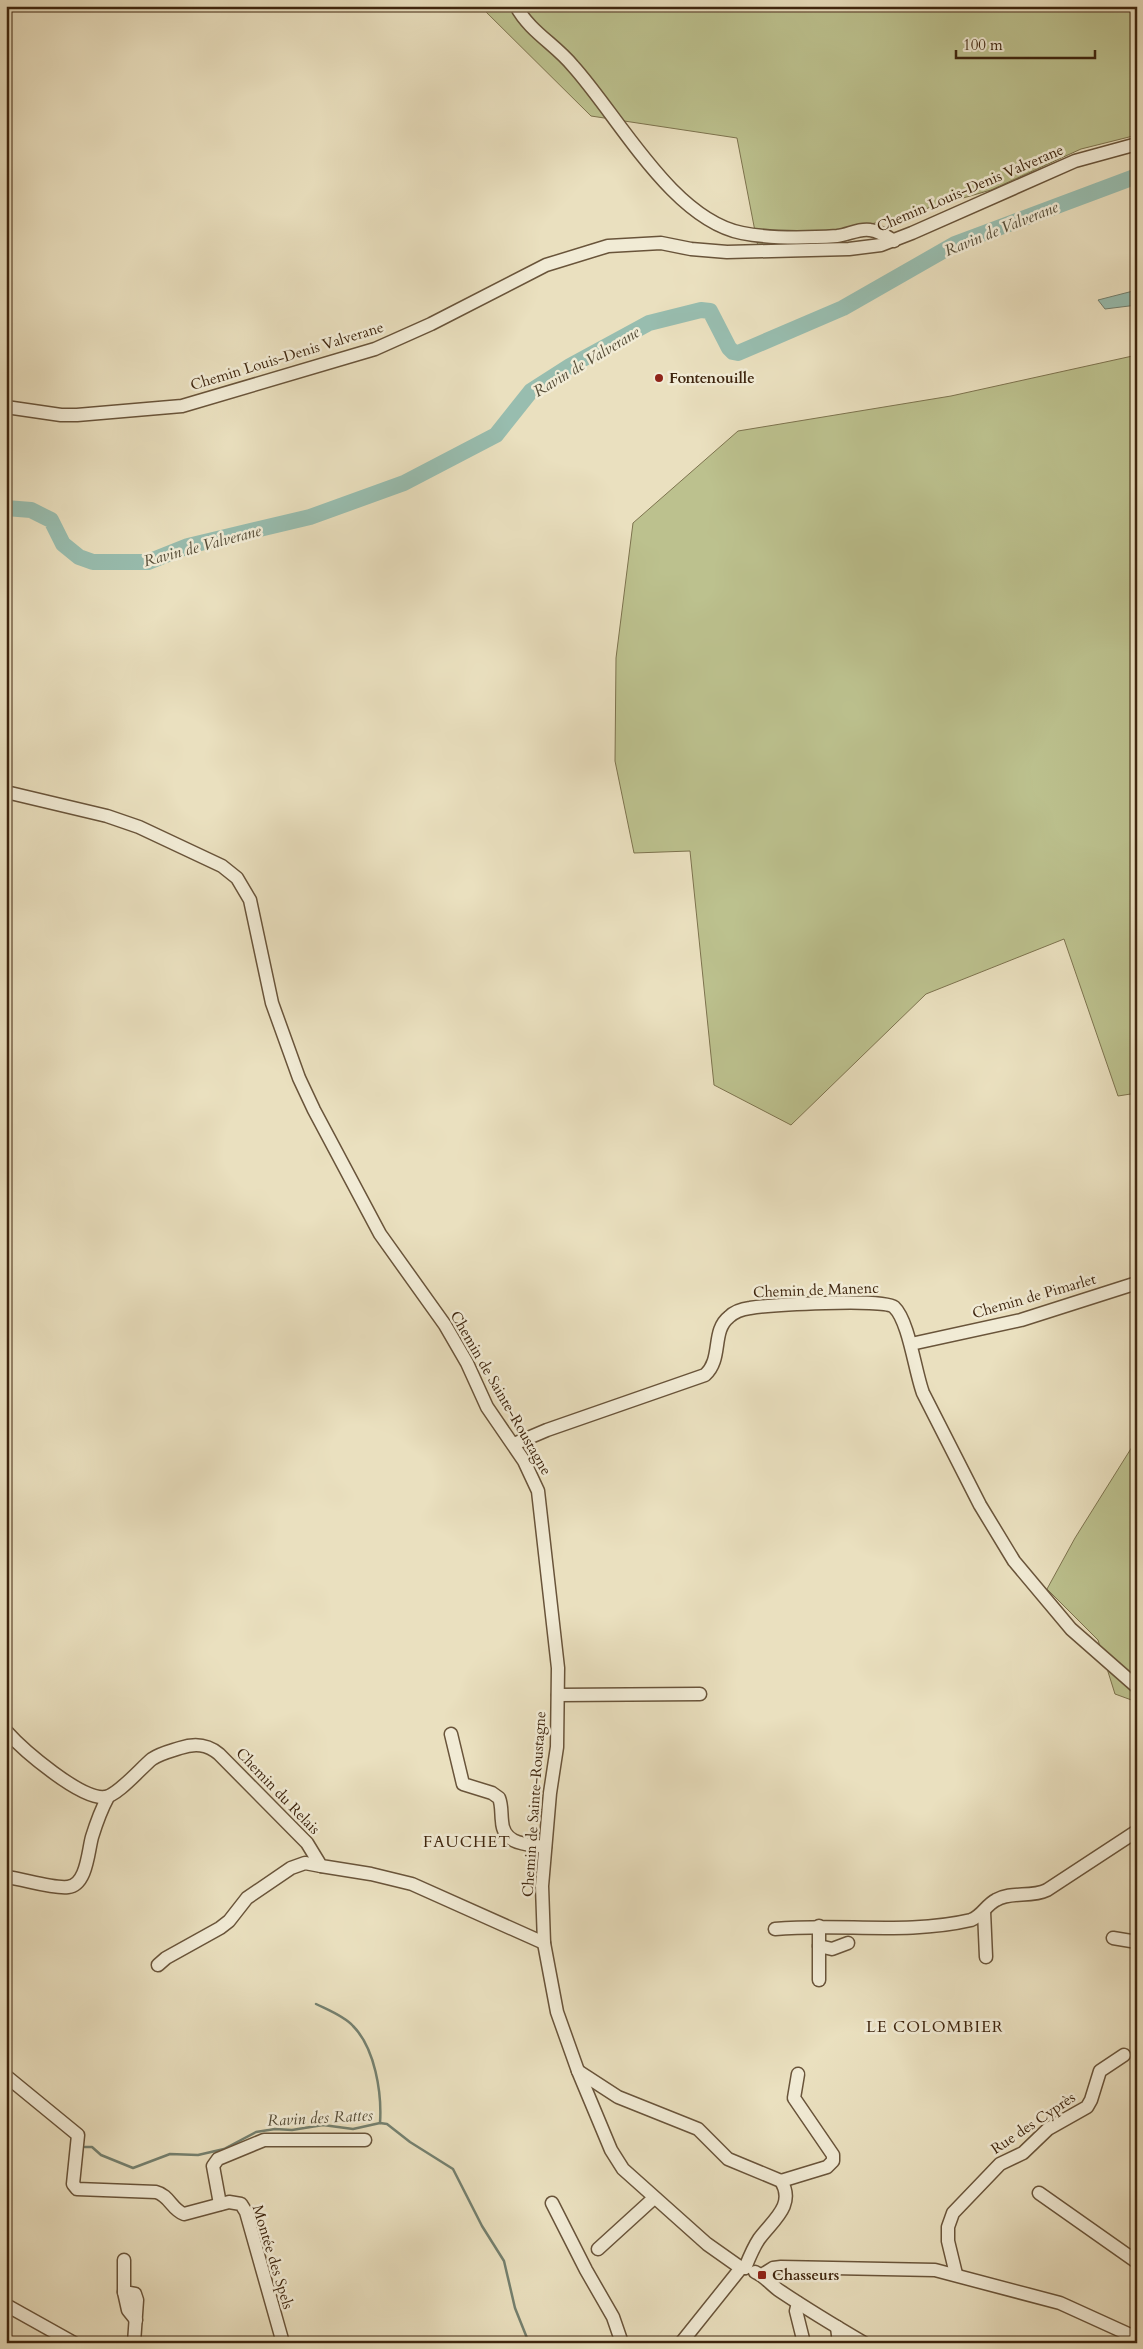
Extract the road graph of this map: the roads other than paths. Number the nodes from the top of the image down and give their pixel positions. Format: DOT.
graph roads {
  1 [pos="516,6"];
  2 [pos="1137,144"];
  3 [pos="894,241"];
  4 [pos="6,407"];
  5 [pos="6,792"];
  6 [pos="1137,1283"];
  7 [pos="911,1344"];
  8 [pos="514,1444"];
  9 [pos="1137,1687"];
  10 [pos="700,1694"];
  11 [pos="558,1695"];
  12 [pos="6,1731"];
  13 [pos="451,1734"];
  14 [pos="108,1797"];
  15 [pos="1137,1831"];
  16 [pos="545,1847"];
  17 [pos="321,1866"];
  18 [pos="6,1877"];
  19 [pos="984,1911"];
  20 [pos="819,1926"];
  21 [pos="775,1929"];
  22 [pos="1113,1938"];
  23 [pos="1137,1942"];
  24 [pos="544,1943"];
  25 [pos="848,1943"];
  26 [pos="819,1946"];
  27 [pos="986,1957"];
  28 [pos="158,1965"];
  29 [pos="819,1980"];
  30 [pos="1124,2055"];
  31 [pos="578,2071"];
  32 [pos="798,2074"];
  33 [pos="6,2076"];
  34 [pos="365,2140"];
  35 [pos="781,2180"];
  36 [pos="1039,2193"];
  37 [pos="654,2198"];
  38 [pos="220,2204"];
  39 [pos="552,2204"];
  40 [pos="598,2250"];
  41 [pos="124,2260"];
  42 [pos="1137,2262"];
  43 [pos="743,2268"];
  44 [pos="956,2274"];
  45 [pos="762,2275"];
  46 [pos="798,2303"];
  47 [pos="6,2305"];
  48 [pos="837,2327"];
  49 [pos="1137,2338"];
  50 [pos="74,2343"];
  51 [pos="134,2343"];
  52 [pos="283,2343"];
  53 [pos="622,2343"];
  54 [pos="681,2343"];
  55 [pos="804,2343"];
  56 [pos="839,2343"];
  57 [pos="864,2343"];
  1 -- 3 [label="street"];
  2 -- 3 [label="street, Chemin Louis-Denis Valverane"];
  3 -- 4 [label="street, Chemin Louis-Denis Valverane"];
  5 -- 8 [label="street, Chemin de Sainte-Roustagne"];
  6 -- 7 [label="street, Chemin de Pimarlet"];
  7 -- 8 [label="street, Chemin de Manenc"];
  7 -- 9 [label="street, Chemin de Manenc"];
  8 -- 11 [label="street, Chemin de Sainte-Roustagne"];
  10 -- 11 [label="street"];
  11 -- 16 [label="street, Chemin de Sainte-Roustagne"];
  12 -- 14 [label="street"];
  13 -- 16 [label="street"];
  14 -- 17 [label="street, Chemin du Relais"];
  14 -- 18 [label="street"];
  15 -- 19 [label="street"];
  16 -- 24 [label="street, Chemin de Sainte-Roustagne"];
  17 -- 24 [label="street"];
  17 -- 28 [label="street"];
  19 -- 20 [label="street"];
  19 -- 27 [label="street"];
  20 -- 21 [label="street"];
  20 -- 26 [label="street"];
  22 -- 23 [label="street"];
  24 -- 31 [label="street, Chemin de Sainte-Roustagne"];
  25 -- 26 [label="street"];
  26 -- 29 [label="street"];
  30 -- 44 [label="street, Rue des Cyprès"];
  31 -- 35 [label="street"];
  31 -- 37 [label="street, Chemin de Sainte-Roustagne"];
  32 -- 35 [label="street"];
  33 -- 38 [label="street, Montée des Spels"];
  34 -- 38 [label="street"];
  35 -- 43 [label="street"];
  36 -- 42 [label="street"];
  37 -- 40 [label="street"];
  37 -- 43 [label="street, Chemin de Sainte-Roustagne"];
  38 -- 52 [label="street, Montée des Spels"];
  39 -- 53 [label="street"];
  41 -- 51 [label="street"];
  43 -- 45 [label="street, Chemin de Sainte-Roustagne"];
  43 -- 54 [label="street"];
  44 -- 45 [label="street"];
  44 -- 49 [label="street"];
  45 -- 46 [label="street, Chemin de Sainte-Roustagne"];
  46 -- 48 [label="street, Chemin de Sainte-Roustagne"];
  46 -- 55 [label="street"];
  47 -- 50 [label="street"];
  48 -- 56 [label="street"];
  48 -- 57 [label="street, Chemin de Sainte-Roustagne"];
}
